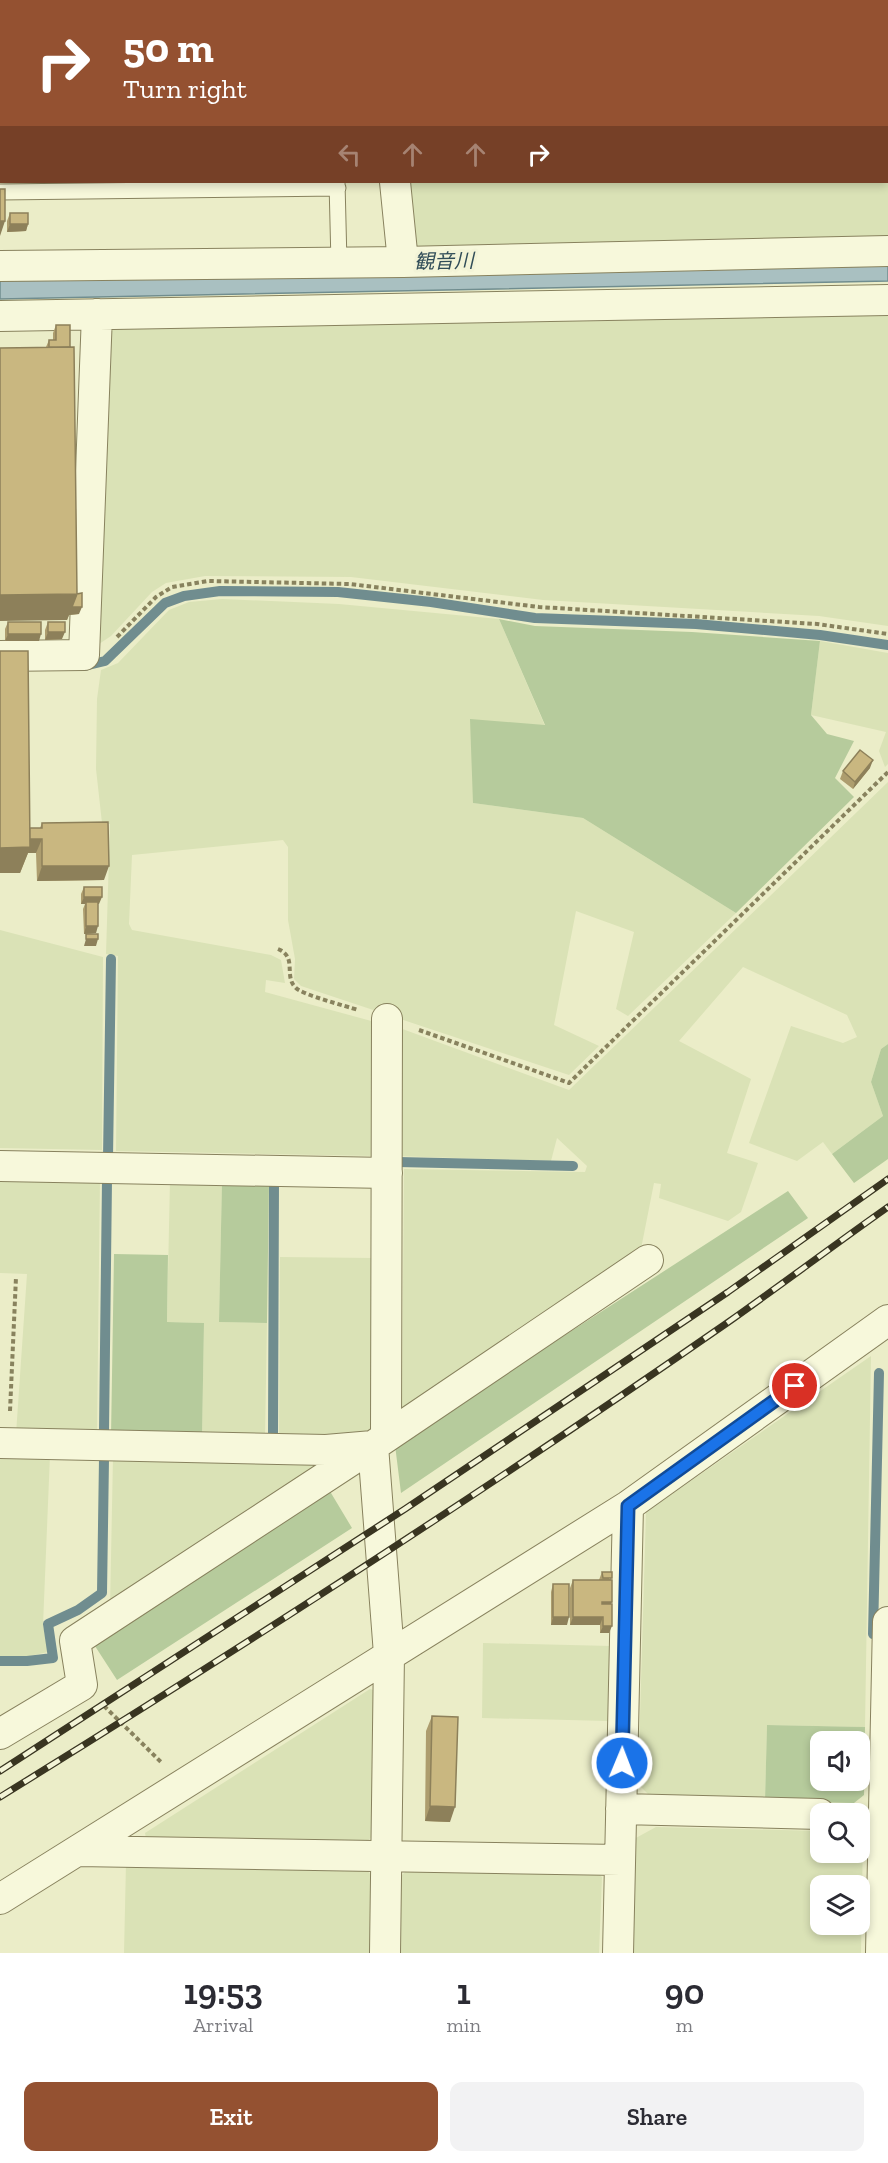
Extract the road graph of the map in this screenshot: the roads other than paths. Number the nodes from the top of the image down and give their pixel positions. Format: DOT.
graph roads {
  1 [pos="395,183"];
  2 [pos="338,185"];
  3 [pos="0,192"];
  4 [pos="888,251"];
  5 [pos="339,263"];
  6 [pos="0,266"];
  7 [pos="400,280"];
  8 [pos="888,300"];
  9 [pos="97,314"];
  10 [pos="0,316"];
  11 [pos="0,656"];
  12 [pos="387,1019"];
  13 [pos="0,1166"];
  14 [pos="387,1173"];
  15 [pos="648,1260"];
  16 [pos="888,1320"];
  17 [pos="380,1442"];
  18 [pos="4,1443"];
  19 [pos="628,1506"];
  20 [pos="888,1622"];
  21 [pos="389,1654"];
  22 [pos="0,1734"];
  23 [pos="621,1809"];
  24 [pos="810,1814"];
  25 [pos="877,1815"];
  26 [pos="78,1851"];
  27 [pos="387,1856"];
  28 [pos="620,1860"];
  29 [pos="0,1899"];
  30 [pos="385,1953"];
  31 [pos="618,1953"];
  32 [pos="882,1953"];
  1 -- 7 [label="street"];
  2 -- 3 [label="lane"];
  2 -- 5 [label="lane"];
  4 -- 7 [label="street"];
  5 -- 6 [label="street"];
  5 -- 7 [label="street"];
  7 -- 8 [label="street"];
  7 -- 9 [label="street"];
  9 -- 10 [label="street"];
  9 -- 11 [label="street"];
  12 -- 14 [label="street"];
  13 -- 14 [label="street"];
  14 -- 17 [label="street"];
  15 -- 17 [label="street"];
  16 -- 19 [label="street"];
  17 -- 18 [label="street"];
  17 -- 21 [label="street"];
  17 -- 22 [label="street"];
  19 -- 21 [label="street"];
  19 -- 23 [label="street"];
  20 -- 25 [label="street"];
  21 -- 26 [label="street"];
  21 -- 27 [label="street"];
  23 -- 24 [label="street"];
  23 -- 28 [label="street"];
  25 -- 32 [label="street"];
  26 -- 27 [label="street"];
  26 -- 29 [label="street"];
  27 -- 28 [label="street"];
  27 -- 30 [label="street"];
  28 -- 31 [label="street"];
}
